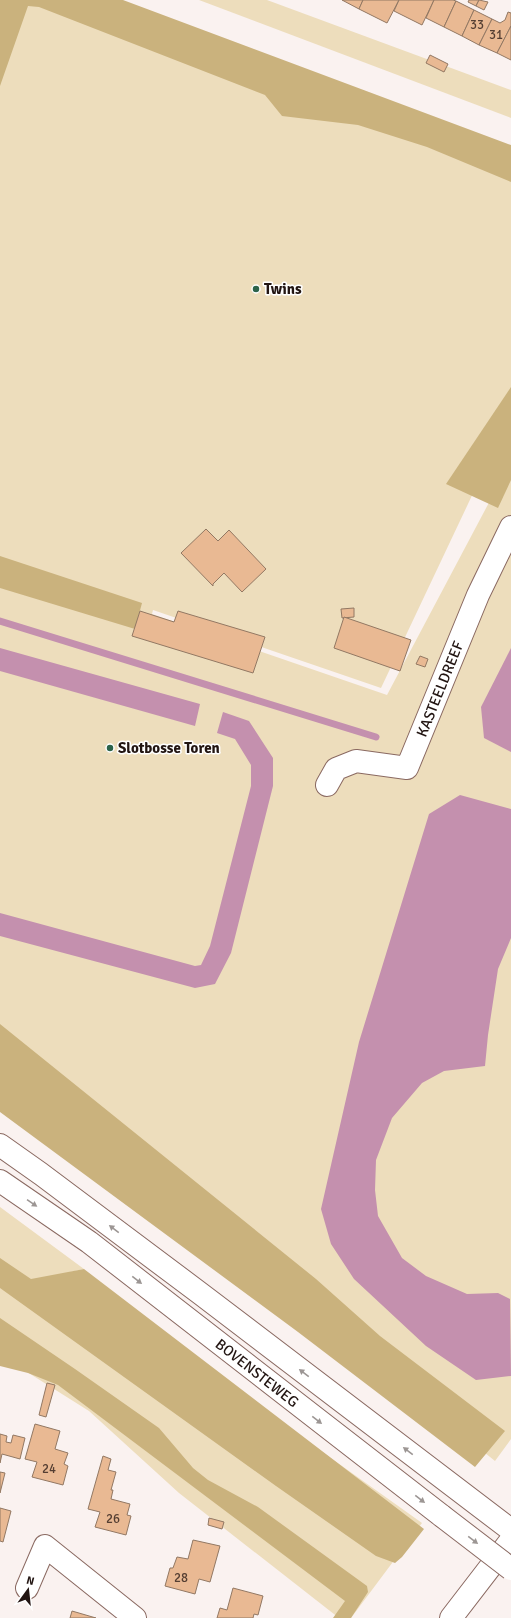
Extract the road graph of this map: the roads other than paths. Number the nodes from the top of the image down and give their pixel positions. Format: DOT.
graph roads {
  1 [pos="511,527"];
  2 [pos="327,785"];
  3 [pos="0,1145"];
  4 [pos="0,1181"];
  5 [pos="511,1530"];
  6 [pos="511,1540"];
  7 [pos="511,1569"];
  8 [pos="27,1588"];
  9 [pos="135,1618"];
  10 [pos="451,1618"];
  1 -- 2 [label="main road, KASTEELDREEF"];
  5 -- 3 [label="main road, BOVENSTEWEG, one-way"];
  4 -- 7 [label="main road, BOVENSTEWEG, one-way, bridge"];
  6 -- 10 [label="main road"];
  8 -- 9 [label="main road"];
}
